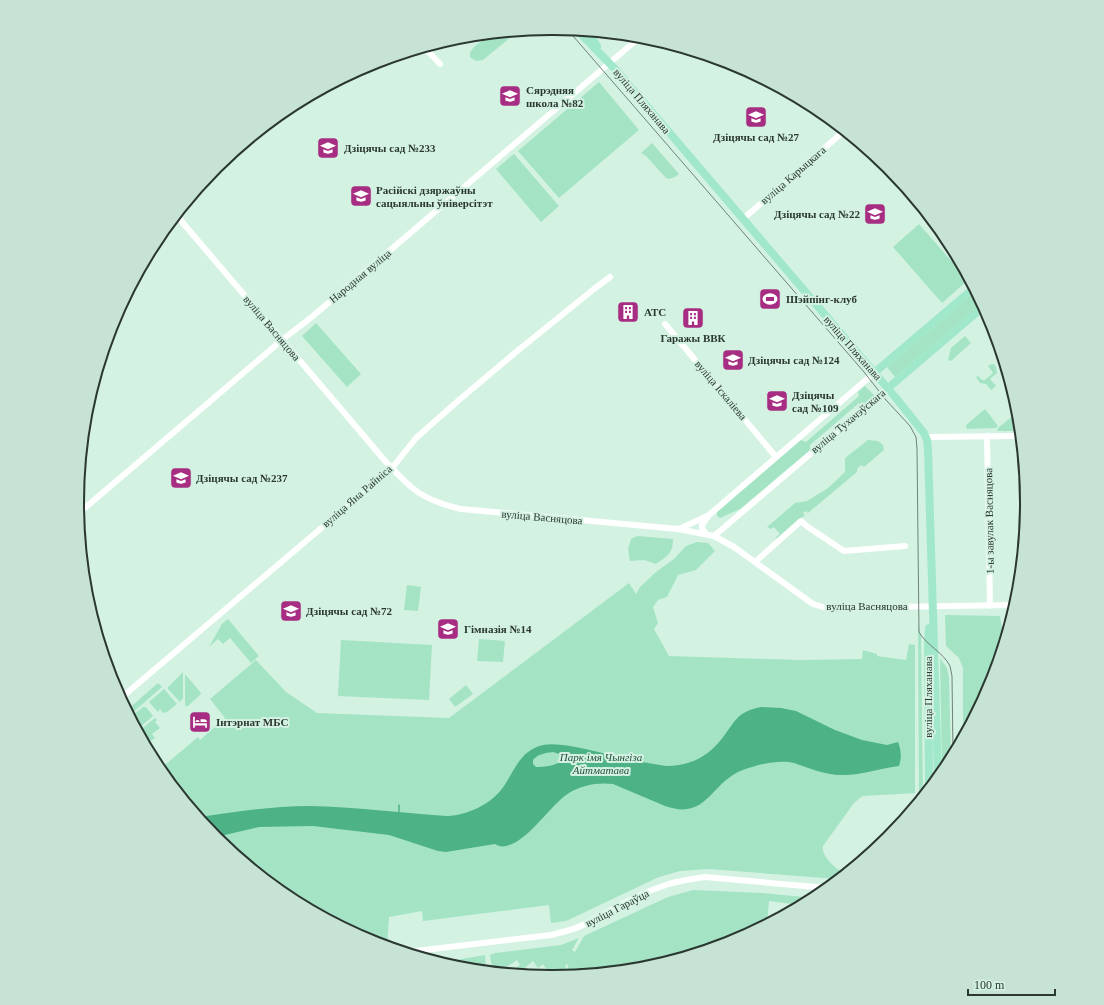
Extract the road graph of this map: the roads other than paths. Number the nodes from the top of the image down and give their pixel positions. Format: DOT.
graph roads {
  1 [pos="584,36"];
  2 [pos="591,37"];
  3 [pos="632,42"];
  4 [pos="429,52"];
  5 [pos="607,60"];
  6 [pos="440,64"];
  7 [pos="840,134"];
  8 [pos="180,219"];
  9 [pos="743,219"];
  10 [pos="610,277"];
  11 [pos="969,292"];
  12 [pos="978,311"];
  13 [pos="665,324"];
  14 [pos="282,340"];
  15 [pos="874,373"];
  16 [pos="888,388"];
  17 [pos="987,436"];
  18 [pos="1015,436"];
  19 [pos="926,437"];
  20 [pos="776,457"];
  21 [pos="392,468"];
  22 [pos="84,508"];
  23 [pos="709,515"];
  24 [pos="678,529"];
  25 [pos="706,534"];
  26 [pos="714,536"];
  27 [pos="905,546"];
  28 [pos="755,562"];
  29 [pos="1008,605"];
  30 [pos="932,606"];
  31 [pos="990,606"];
  32 [pos="126,694"];
  33 [pos="938,767"];
  34 [pos="929,779"];
  35 [pos="818,887"];
  36 [pos="420,950"];
  1 -- 5 [label="main road, вуліца Пляханава"];
  2 -- 5 [label="main road, вуліца Пляханава"];
  3 -- 5 [label="street, Народная вуліца"];
  4 -- 6 [label="street"];
  5 -- 9 [label="main road, вуліца Пляханава"];
  5 -- 14 [label="street, Народная вуліца"];
  7 -- 9 [label="street, вуліца Карыцкага"];
  8 -- 14 [label="street, вуліца Васняцова"];
  9 -- 15 [label="main road, вуліца Пляханава"];
  10 -- 21 [label="street, вуліца Яна Райніса"];
  11 -- 15 [label="main road, вуліца Тухачэўскага"];
  12 -- 16 [label="main road, вуліца Тухачэўскага"];
  13 -- 20 [label="street, вуліца Іскаліева"];
  14 -- 21 [label="street, вуліца Васняцова"];
  14 -- 22 [label="street, Народная вуліца"];
  15 -- 16 [label="main road, вуліца Пляханава"];
  15 -- 20 [label="street, вуліца Тухачэўскага"];
  16 -- 19 [label="main road, вуліца Пляханава"];
  16 -- 26 [label="street, вуліца Тухачэўскага"];
  17 -- 18 [label="street"];
  17 -- 19 [label="street"];
  17 -- 31 [label="street, 1-ы завулак Васняцова"];
  19 -- 30 [label="main road, вуліца Пляханава"];
  20 -- 23 [label="street, вуліца Тухачэўскага"];
  21 -- 24 [label="street, вуліца Васняцова"];
  21 -- 32 [label="street, вуліца Яна Райніса"];
  23 -- 24 [label="street, вуліца Тухачэўскага"];
  23 -- 25 [label="street"];
  24 -- 25 [label="street, вуліца Васняцова"];
  25 -- 26 [label="street, вуліца Васняцова"];
  26 -- 28 [label="street, вуліца Васняцова"];
  27 -- 28 [label="street"];
  28 -- 30 [label="street, вуліца Васняцова"];
  29 -- 31 [label="street, вуліца Васняцова"];
  30 -- 31 [label="street, вуліца Васняцова"];
  30 -- 33 [label="main road, вуліца Пляханава"];
  30 -- 34 [label="main road, вуліца Пляханава"];
  35 -- 36 [label="street, вуліца Гараўца"];
}
